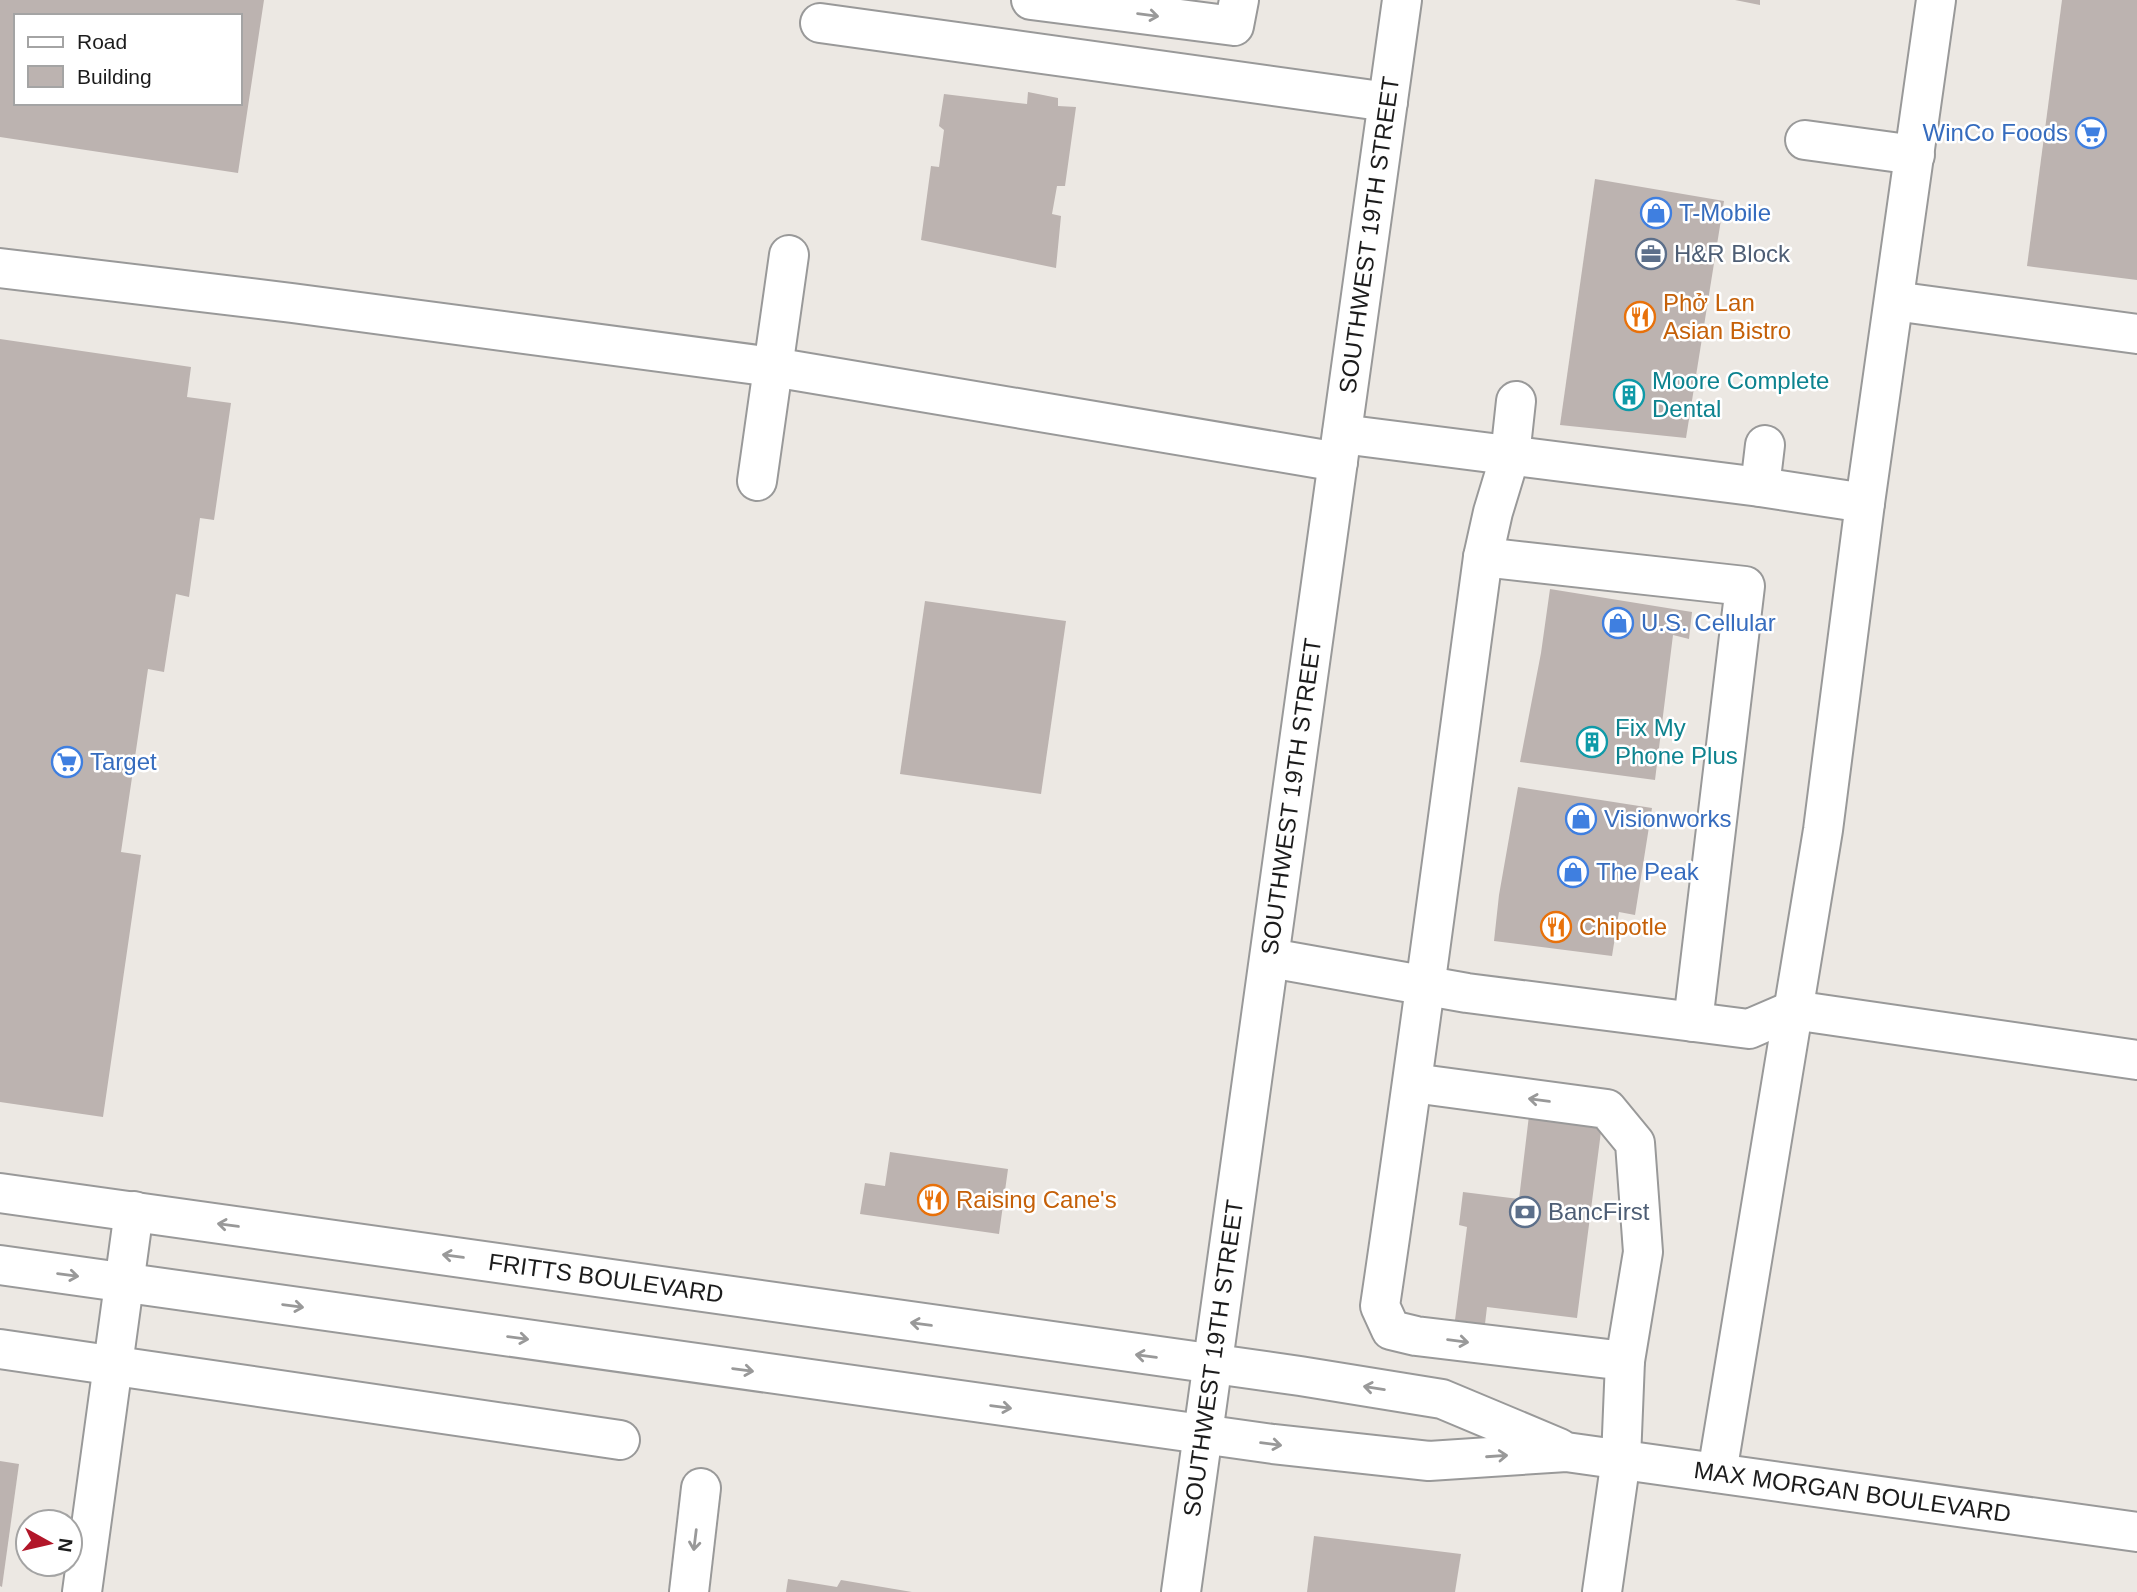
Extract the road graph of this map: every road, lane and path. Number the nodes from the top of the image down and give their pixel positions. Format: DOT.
graph roads {
  1 [pos="1031,0"];
  2 [pos="1402,0"];
  3 [pos="1936,0"];
  4 [pos="1236,13"];
  5 [pos="820,23"];
  6 [pos="1388,102"];
  7 [pos="1805,140"];
  8 [pos="1915,155"];
  9 [pos="789,255"];
  10 [pos="0,268"];
  11 [pos="1894,300"];
  12 [pos="2137,334"];
  13 [pos="773,367"];
  14 [pos="1516,401"];
  15 [pos="1765,445"];
  16 [pos="1340,448"];
  17 [pos="1510,456"];
  18 [pos="757,481"];
  19 [pos="1760,487"];
  20 [pos="1865,503"];
  21 [pos="1483,557"];
  22 [pos="1270,958"];
  23 [pos="1424,986"];
  24 [pos="1793,1010"];
  25 [pos="1693,1022"];
  26 [pos="2137,1060"];
  27 [pos="1413,1083"];
  28 [pos="0,1193"];
  29 [pos="134,1211"];
  30 [pos="0,1265"];
  31 [pos="123,1282"];
  32 [pos="0,1349"];
  33 [pos="1625,1362"];
  34 [pos="113,1365"];
  35 [pos="1213,1365"];
  36 [pos="1203,1435"];
  37 [pos="620,1440"];
  38 [pos="1566,1452"];
  39 [pos="1621,1459"];
  40 [pos="1717,1473"];
  41 [pos="701,1488"];
  42 [pos="2137,1532"];
  43 [pos="82,1592"];
  44 [pos="689,1592"];
  45 [pos="1181,1592"];
  46 [pos="1602,1592"];
  1 -- 4 [label="street, one-way"];
  2 -- 6 [label="street, SOUTHWEST 19TH STREET"];
  3 -- 8 [label="street"];
  5 -- 6 [label="street"];
  6 -- 16 [label="street, SOUTHWEST 19TH STREET"];
  7 -- 8 [label="street"];
  8 -- 11 [label="street"];
  9 -- 13 [label="street"];
  10 -- 13 [label="street"];
  11 -- 12 [label="street"];
  11 -- 20 [label="street"];
  13 -- 16 [label="street"];
  13 -- 18 [label="street"];
  14 -- 17 [label="street"];
  15 -- 19 [label="street"];
  16 -- 17 [label="street"];
  16 -- 22 [label="street, SOUTHWEST 19TH STREET"];
  17 -- 19 [label="street"];
  17 -- 21 [label="street"];
  19 -- 20 [label="street"];
  20 -- 24 [label="street"];
  21 -- 23 [label="street"];
  21 -- 25 [label="street"];
  22 -- 23 [label="street"];
  22 -- 35 [label="street, SOUTHWEST 19TH STREET"];
  23 -- 25 [label="street"];
  23 -- 27 [label="street"];
  24 -- 25 [label="street"];
  24 -- 26 [label="street"];
  24 -- 40 [label="street"];
  33 -- 27 [label="street, one-way"];
  27 -- 33 [label="street, one-way"];
  28 -- 29 [label="street, FRITTS BOULEVARD"];
  29 -- 31 [label="street"];
  35 -- 29 [label="street, FRITTS BOULEVARD, one-way"];
  30 -- 31 [label="street, one-way"];
  31 -- 34 [label="street"];
  31 -- 36 [label="street, one-way"];
  32 -- 34 [label="street"];
  33 -- 39 [label="street"];
  34 -- 37 [label="street"];
  34 -- 43 [label="street"];
  35 -- 36 [label="street, SOUTHWEST 19TH STREET"];
  38 -- 35 [label="street, MAX MORGAN BOULEVARD, one-way"];
  36 -- 38 [label="street, MAX MORGAN BOULEVARD, one-way"];
  36 -- 45 [label="street, SOUTHWEST 19TH STREET"];
  38 -- 39 [label="street, MAX MORGAN BOULEVARD"];
  39 -- 40 [label="street, MAX MORGAN BOULEVARD"];
  39 -- 46 [label="street"];
  40 -- 42 [label="street, MAX MORGAN BOULEVARD"];
  41 -- 44 [label="street, one-way"];
}
